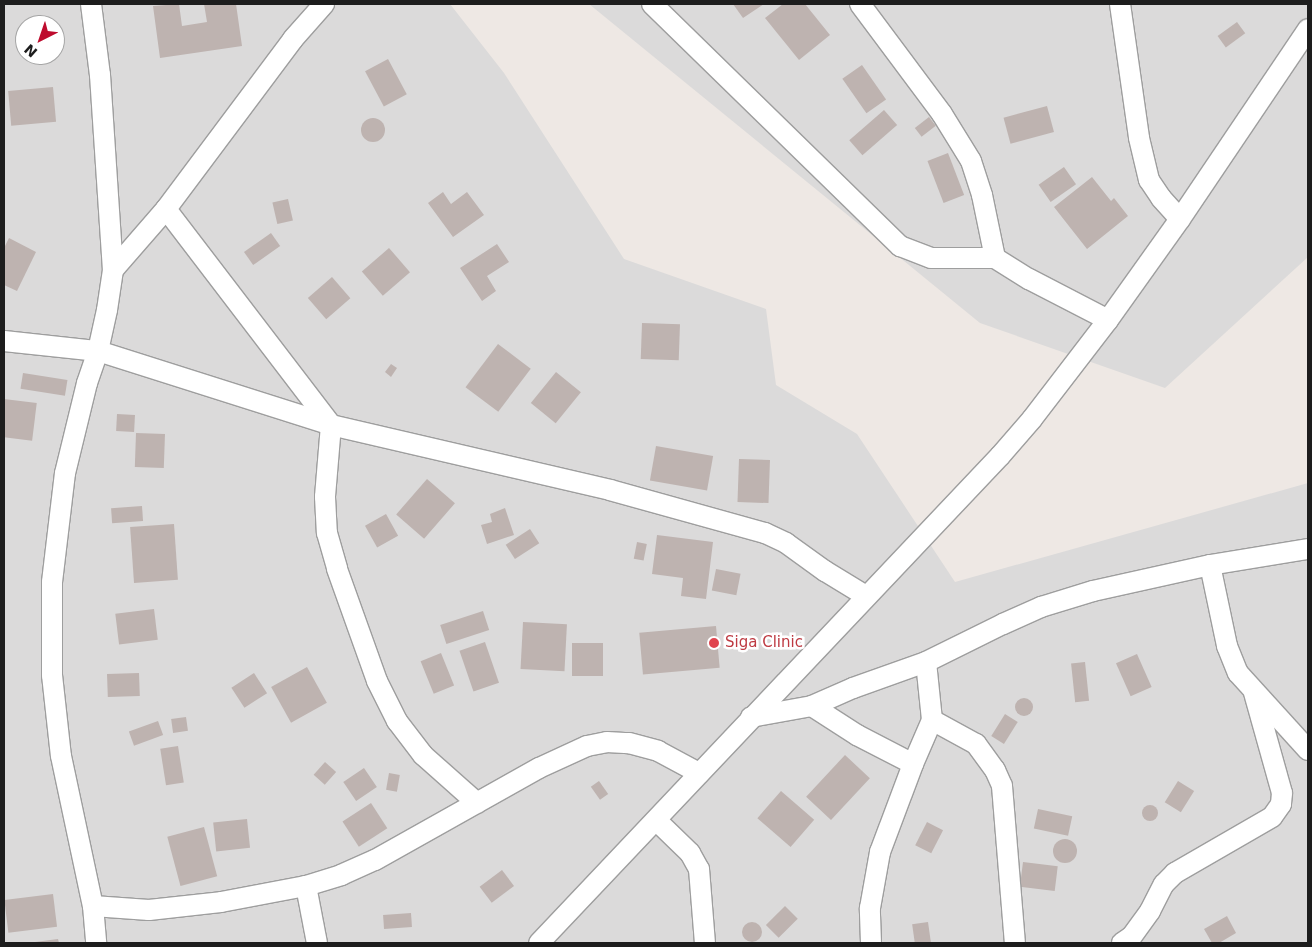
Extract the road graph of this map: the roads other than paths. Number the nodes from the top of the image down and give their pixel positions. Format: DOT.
graph roads {
  1 [pos="91,4"];
  2 [pos="324,4"];
  3 [pos="652,4"];
  4 [pos="860,4"];
  5 [pos="1120,4"];
  6 [pos="1308,29"];
  7 [pos="166,209"];
  8 [pos="1180,219"];
  9 [pos="994,258"];
  10 [pos="113,270"];
  11 [pos="1108,320"];
  12 [pos="4,341"];
  13 [pos="98,352"];
  14 [pos="332,425"];
  15 [pos="1308,549"];
  16 [pos="1210,565"];
  17 [pos="866,596"];
  18 [pos="926,662"];
  19 [pos="1254,692"];
  20 [pos="812,706"];
  21 [pos="751,717"];
  22 [pos="932,720"];
  23 [pos="1308,750"];
  24 [pos="913,764"];
  25 [pos="699,773"];
  26 [pos="478,803"];
  27 [pos="657,821"];
  28 [pos="306,886"];
  29 [pos="93,906"];
  30 [pos="96,943"];
  31 [pos="317,943"];
  32 [pos="539,943"];
  33 [pos="705,943"];
  34 [pos="871,943"];
  35 [pos="1015,943"];
  36 [pos="1122,943"];
  1 -- 10 [label="street"];
  2 -- 7 [label="street"];
  3 -- 9 [label="street"];
  4 -- 9 [label="street"];
  5 -- 8 [label="street"];
  6 -- 8 [label="street"];
  7 -- 10 [label="street"];
  7 -- 14 [label="street"];
  8 -- 11 [label="street"];
  9 -- 11 [label="street"];
  10 -- 13 [label="street"];
  11 -- 17 [label="street"];
  12 -- 13 [label="street"];
  13 -- 14 [label="street"];
  13 -- 29 [label="street"];
  14 -- 17 [label="street"];
  14 -- 26 [label="street"];
  15 -- 16 [label="street"];
  16 -- 18 [label="street"];
  16 -- 19 [label="street"];
  17 -- 21 [label="street"];
  18 -- 20 [label="street"];
  18 -- 22 [label="street"];
  19 -- 23 [label="street"];
  19 -- 36 [label="street"];
  20 -- 21 [label="street"];
  20 -- 24 [label="street"];
  21 -- 25 [label="street"];
  22 -- 24 [label="street"];
  22 -- 35 [label="street"];
  24 -- 34 [label="street"];
  25 -- 26 [label="street"];
  25 -- 27 [label="street"];
  26 -- 28 [label="street"];
  27 -- 32 [label="street"];
  27 -- 33 [label="street"];
  28 -- 29 [label="street"];
  28 -- 31 [label="street"];
  29 -- 30 [label="street"];
}
